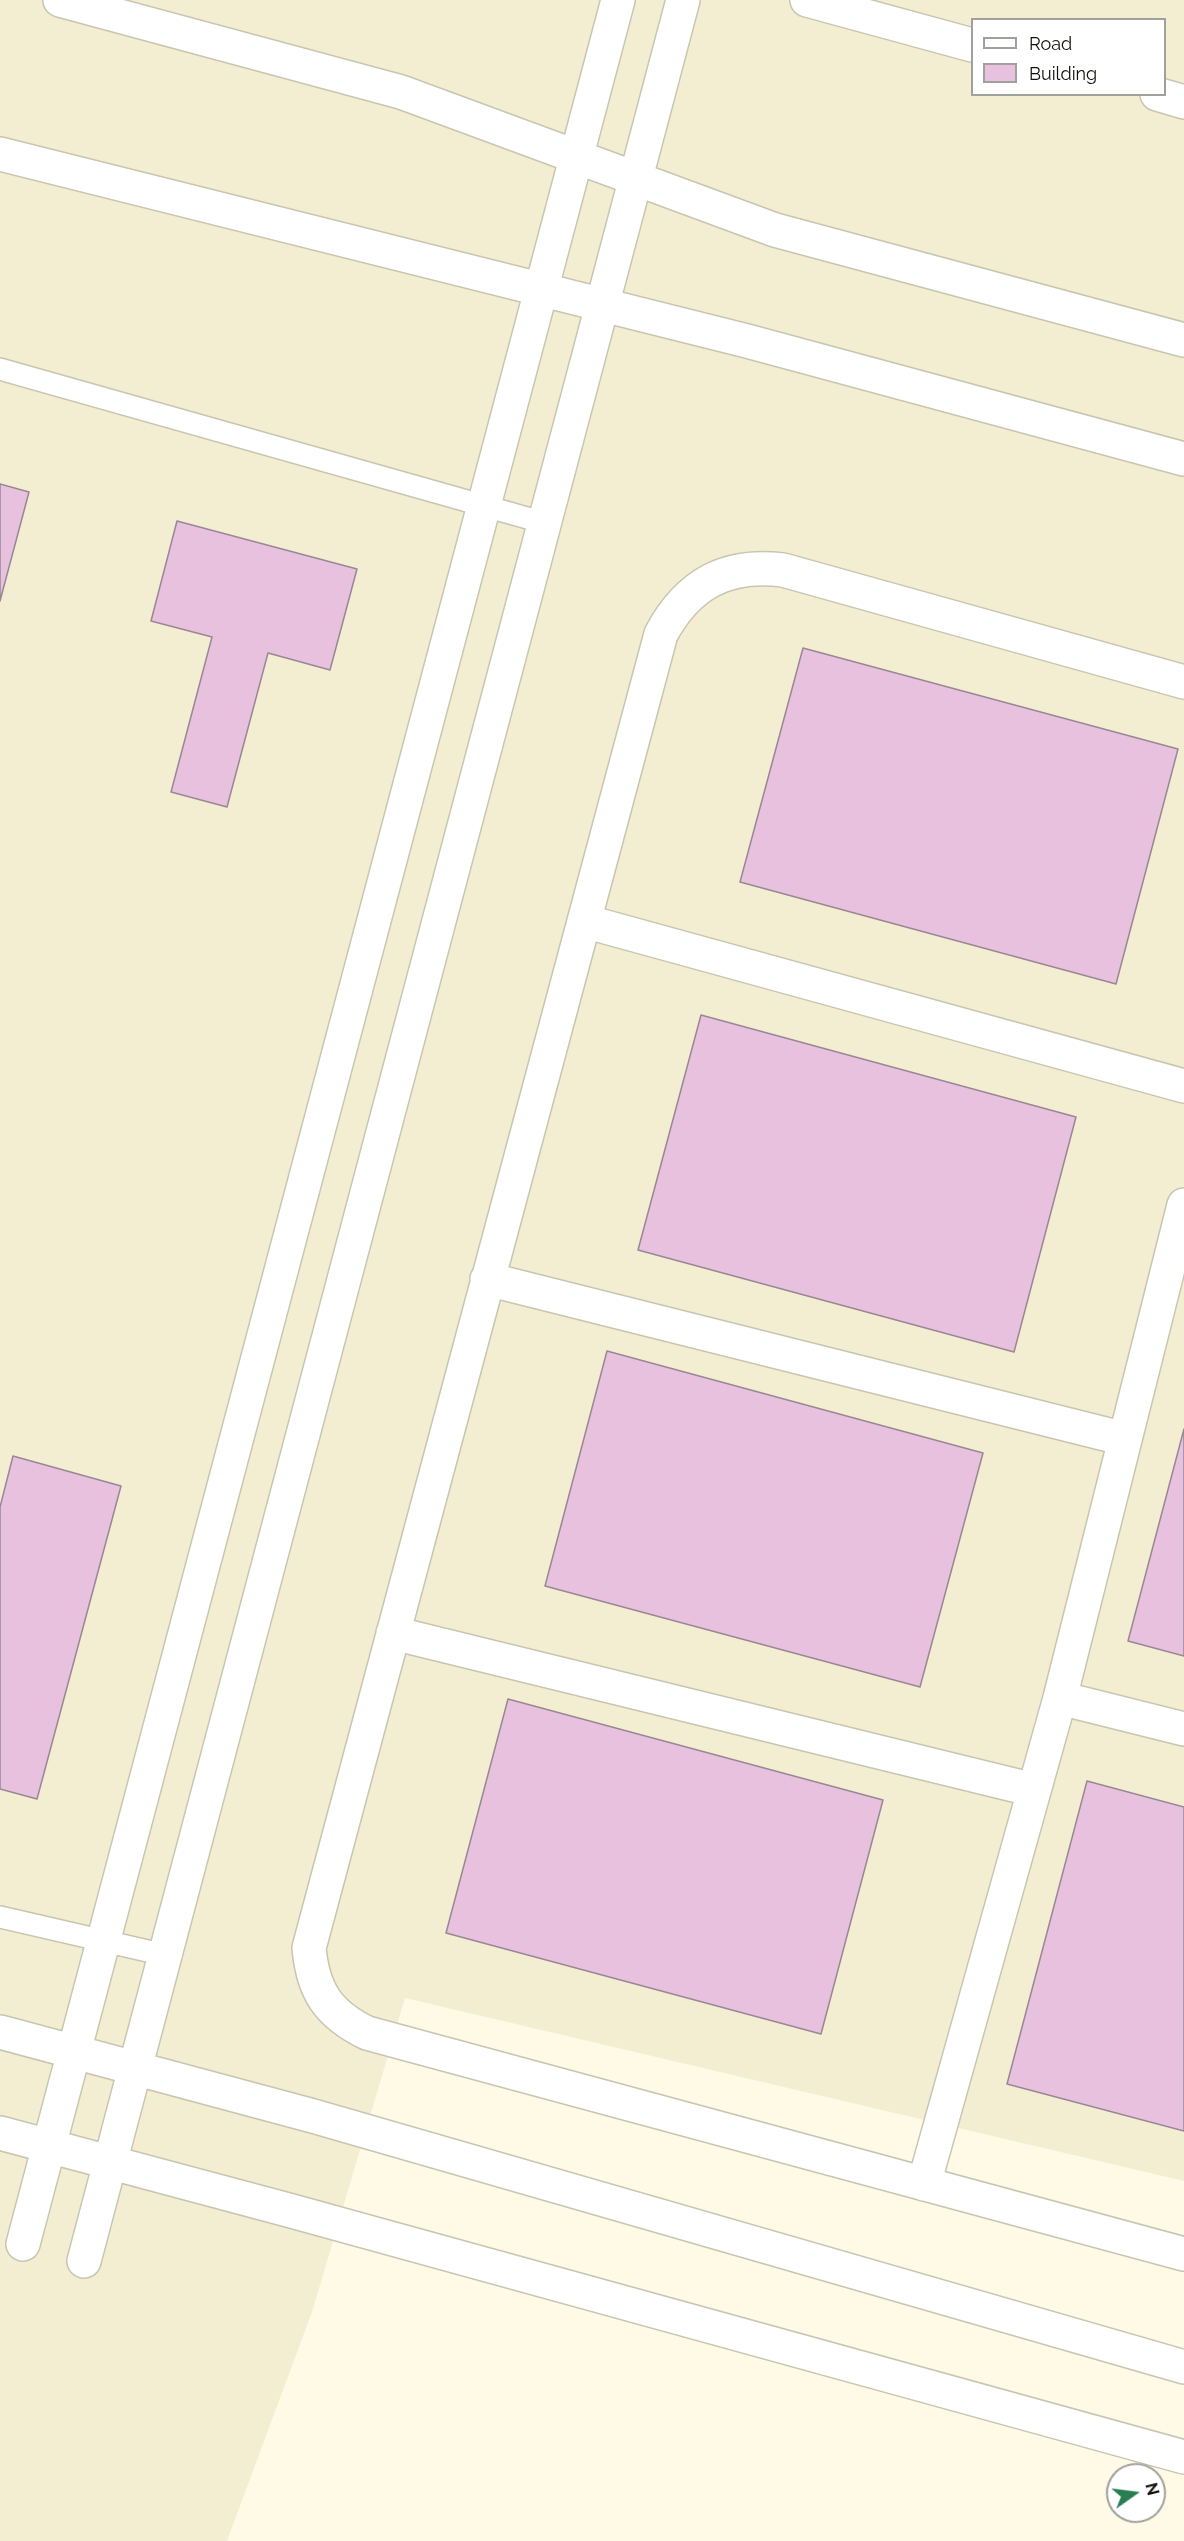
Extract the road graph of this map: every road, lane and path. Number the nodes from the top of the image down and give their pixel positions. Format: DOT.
graph roads {
  1 [pos="60,0"];
  2 [pos="618,0"];
  3 [pos="683,0"];
  4 [pos="807,0"];
  5 [pos="971,45"];
  6 [pos="1164,96"];
  7 [pos="1184,102"];
  8 [pos="0,154"];
  9 [pos="576,157"];
  10 [pos="636,179"];
  11 [pos="541,290"];
  12 [pos="602,304"];
  13 [pos="1184,340"];
  14 [pos="0,369"];
  15 [pos="1184,459"];
  16 [pos="484,505"];
  17 [pos="545,523"];
  18 [pos="1184,682"];
  19 [pos="584,921"];
  20 [pos="1184,1086"];
  21 [pos="1184,1205"];
  22 [pos="1179,1244"];
  23 [pos="487,1279"];
  24 [pos="1125,1439"];
  25 [pos="393,1633"];
  26 [pos="1060,1698"];
  27 [pos="1184,1729"];
  28 [pos="1034,1790"];
  29 [pos="0,1917"];
  30 [pos="104,1941"];
  31 [pos="165,1955"];
  32 [pos="0,2032"];
  33 [pos="74,2052"];
  34 [pos="135,2068"];
  35 [pos="0,2133"];
  36 [pos="49,2146"];
  37 [pos="110,2162"];
  38 [pos="924,2184"];
  39 [pos="23,2244"];
  40 [pos="1184,2254"];
  41 [pos="84,2261"];
  42 [pos="1184,2367"];
  43 [pos="1184,2457"];
  1 -- 9 [label="street"];
  2 -- 9 [label="street"];
  3 -- 10 [label="street"];
  4 -- 5 [label="street"];
  6 -- 7 [label="street"];
  8 -- 11 [label="street"];
  9 -- 10 [label="street"];
  9 -- 11 [label="street"];
  10 -- 12 [label="street"];
  10 -- 13 [label="street"];
  11 -- 12 [label="street"];
  11 -- 16 [label="street"];
  12 -- 15 [label="street"];
  12 -- 17 [label="street"];
  14 -- 16 [label="lane"];
  16 -- 17 [label="lane"];
  16 -- 30 [label="street"];
  17 -- 31 [label="street"];
  18 -- 19 [label="street"];
  19 -- 20 [label="street"];
  19 -- 23 [label="street"];
  21 -- 22 [label="street"];
  22 -- 24 [label="street"];
  23 -- 24 [label="street"];
  23 -- 25 [label="street"];
  24 -- 26 [label="street"];
  25 -- 28 [label="street"];
  25 -- 38 [label="street"];
  26 -- 27 [label="street"];
  26 -- 28 [label="street"];
  28 -- 38 [label="street"];
  29 -- 30 [label="lane"];
  30 -- 31 [label="lane"];
  30 -- 33 [label="street"];
  31 -- 34 [label="street"];
  32 -- 33 [label="street"];
  33 -- 34 [label="street"];
  33 -- 36 [label="street"];
  34 -- 37 [label="street"];
  34 -- 42 [label="street"];
  35 -- 36 [label="street"];
  36 -- 37 [label="street"];
  36 -- 39 [label="street"];
  37 -- 41 [label="street"];
  37 -- 43 [label="street"];
  38 -- 40 [label="street"];
}
